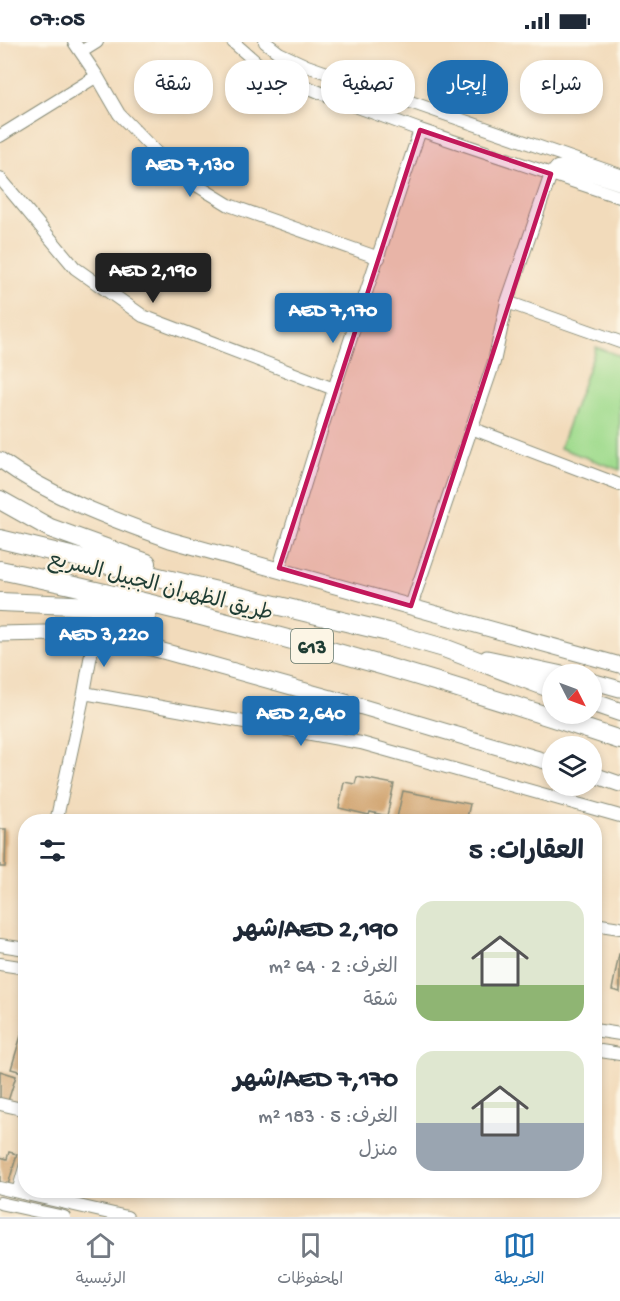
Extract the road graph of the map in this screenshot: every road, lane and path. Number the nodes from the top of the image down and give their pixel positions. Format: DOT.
graph roads {
  1 [pos="97,42"];
  2 [pos="233,42"];
  3 [pos="265,42"];
  4 [pos="78,47"];
  5 [pos="97,75"];
  6 [pos="420,130"];
  7 [pos="0,136"];
  8 [pos="551,174"];
  9 [pos="620,175"];
  10 [pos="0,178"];
  11 [pos="620,184"];
  12 [pos="620,196"];
  13 [pos="379,258"];
  14 [pos="507,302"];
  15 [pos="620,342"];
  16 [pos="334,389"];
  17 [pos="471,428"];
  18 [pos="0,460"];
  19 [pos="620,485"];
  20 [pos="0,500"];
  21 [pos="0,539"];
  22 [pos="279,568"];
  23 [pos="0,570"];
  24 [pos="251,598"];
  25 [pos="0,602"];
  26 [pos="411,606"];
  27 [pos="261,632"];
  28 [pos="0,634"];
  29 [pos="94,637"];
  30 [pos="444,648"];
  31 [pos="620,665"];
  32 [pos="542,670"];
  33 [pos="602,684"];
  34 [pos="542,685"];
  35 [pos="620,689"];
  36 [pos="84,693"];
  37 [pos="602,706"];
  38 [pos="620,712"];
  39 [pos="620,740"];
  40 [pos="542,760"];
  41 [pos="602,778"];
  42 [pos="620,784"];
  43 [pos="58,814"];
  44 [pos="620,816"];
  45 [pos="602,925"];
  46 [pos="620,928"];
  47 [pos="0,945"];
  48 [pos="18,948"];
  49 [pos="0,964"];
  50 [pos="18,967"];
  51 [pos="602,1031"];
  52 [pos="620,1034"];
  53 [pos="602,1051"];
  54 [pos="620,1054"];
  55 [pos="0,1104"];
  56 [pos="18,1108"];
  57 [pos="0,1188"];
  58 [pos="18,1192"];
  59 [pos="44,1198"];
  60 [pos="0,1203"];
  61 [pos="64,1217"];
  62 [pos="127,1217"];
  1 -- 4 [label="street"];
  2 -- 6 [label="street"];
  3 -- 9 [label="street"];
  4 -- 5 [label="street"];
  5 -- 7 [label="street"];
  5 -- 13 [label="street"];
  6 -- 8 [label="street"];
  6 -- 13 [label="street"];
  8 -- 11 [label="street"];
  8 -- 12 [label="street"];
  8 -- 14 [label="street"];
  10 -- 16 [label="street"];
  13 -- 16 [label="street"];
  14 -- 15 [label="street"];
  14 -- 17 [label="street"];
  16 -- 22 [label="street"];
  17 -- 19 [label="street"];
  17 -- 26 [label="street"];
  18 -- 22 [label="main road"];
  20 -- 24 [label="highway"];
  21 -- 24 [label="highway, طريق الظهران الجبيل السريع / 613"];
  22 -- 26 [label="main road"];
  23 -- 27 [label="highway, طريق الظهران الجبيل السريع / 613"];
  24 -- 30 [label="highway, طريق الظهران الجبيل السريع / 613"];
  25 -- 27 [label="highway"];
  26 -- 31 [label="main road"];
  27 -- 39 [label="highway, طريق الظهران الجبيل السريع / 613"];
  28 -- 29 [label="main road"];
  29 -- 36 [label="street"];
  29 -- 40 [label="main road"];
  30 -- 32 [label="main road"];
  30 -- 34 [label="highway, طريق الظهران الجبيل السريع / 613"];
  33 -- 35 [label="main road"];
  36 -- 43 [label="street"];
  36 -- 44 [label="street"];
  37 -- 38 [label="highway"];
  41 -- 42 [label="main road"];
  45 -- 46 [label="street"];
  47 -- 48 [label="street"];
  49 -- 50 [label="street"];
  51 -- 52 [label="street"];
  53 -- 54 [label="street"];
  55 -- 56 [label="street"];
  57 -- 58 [label="street"];
  59 -- 62 [label="street"];
  60 -- 61 [label="street"];
}
